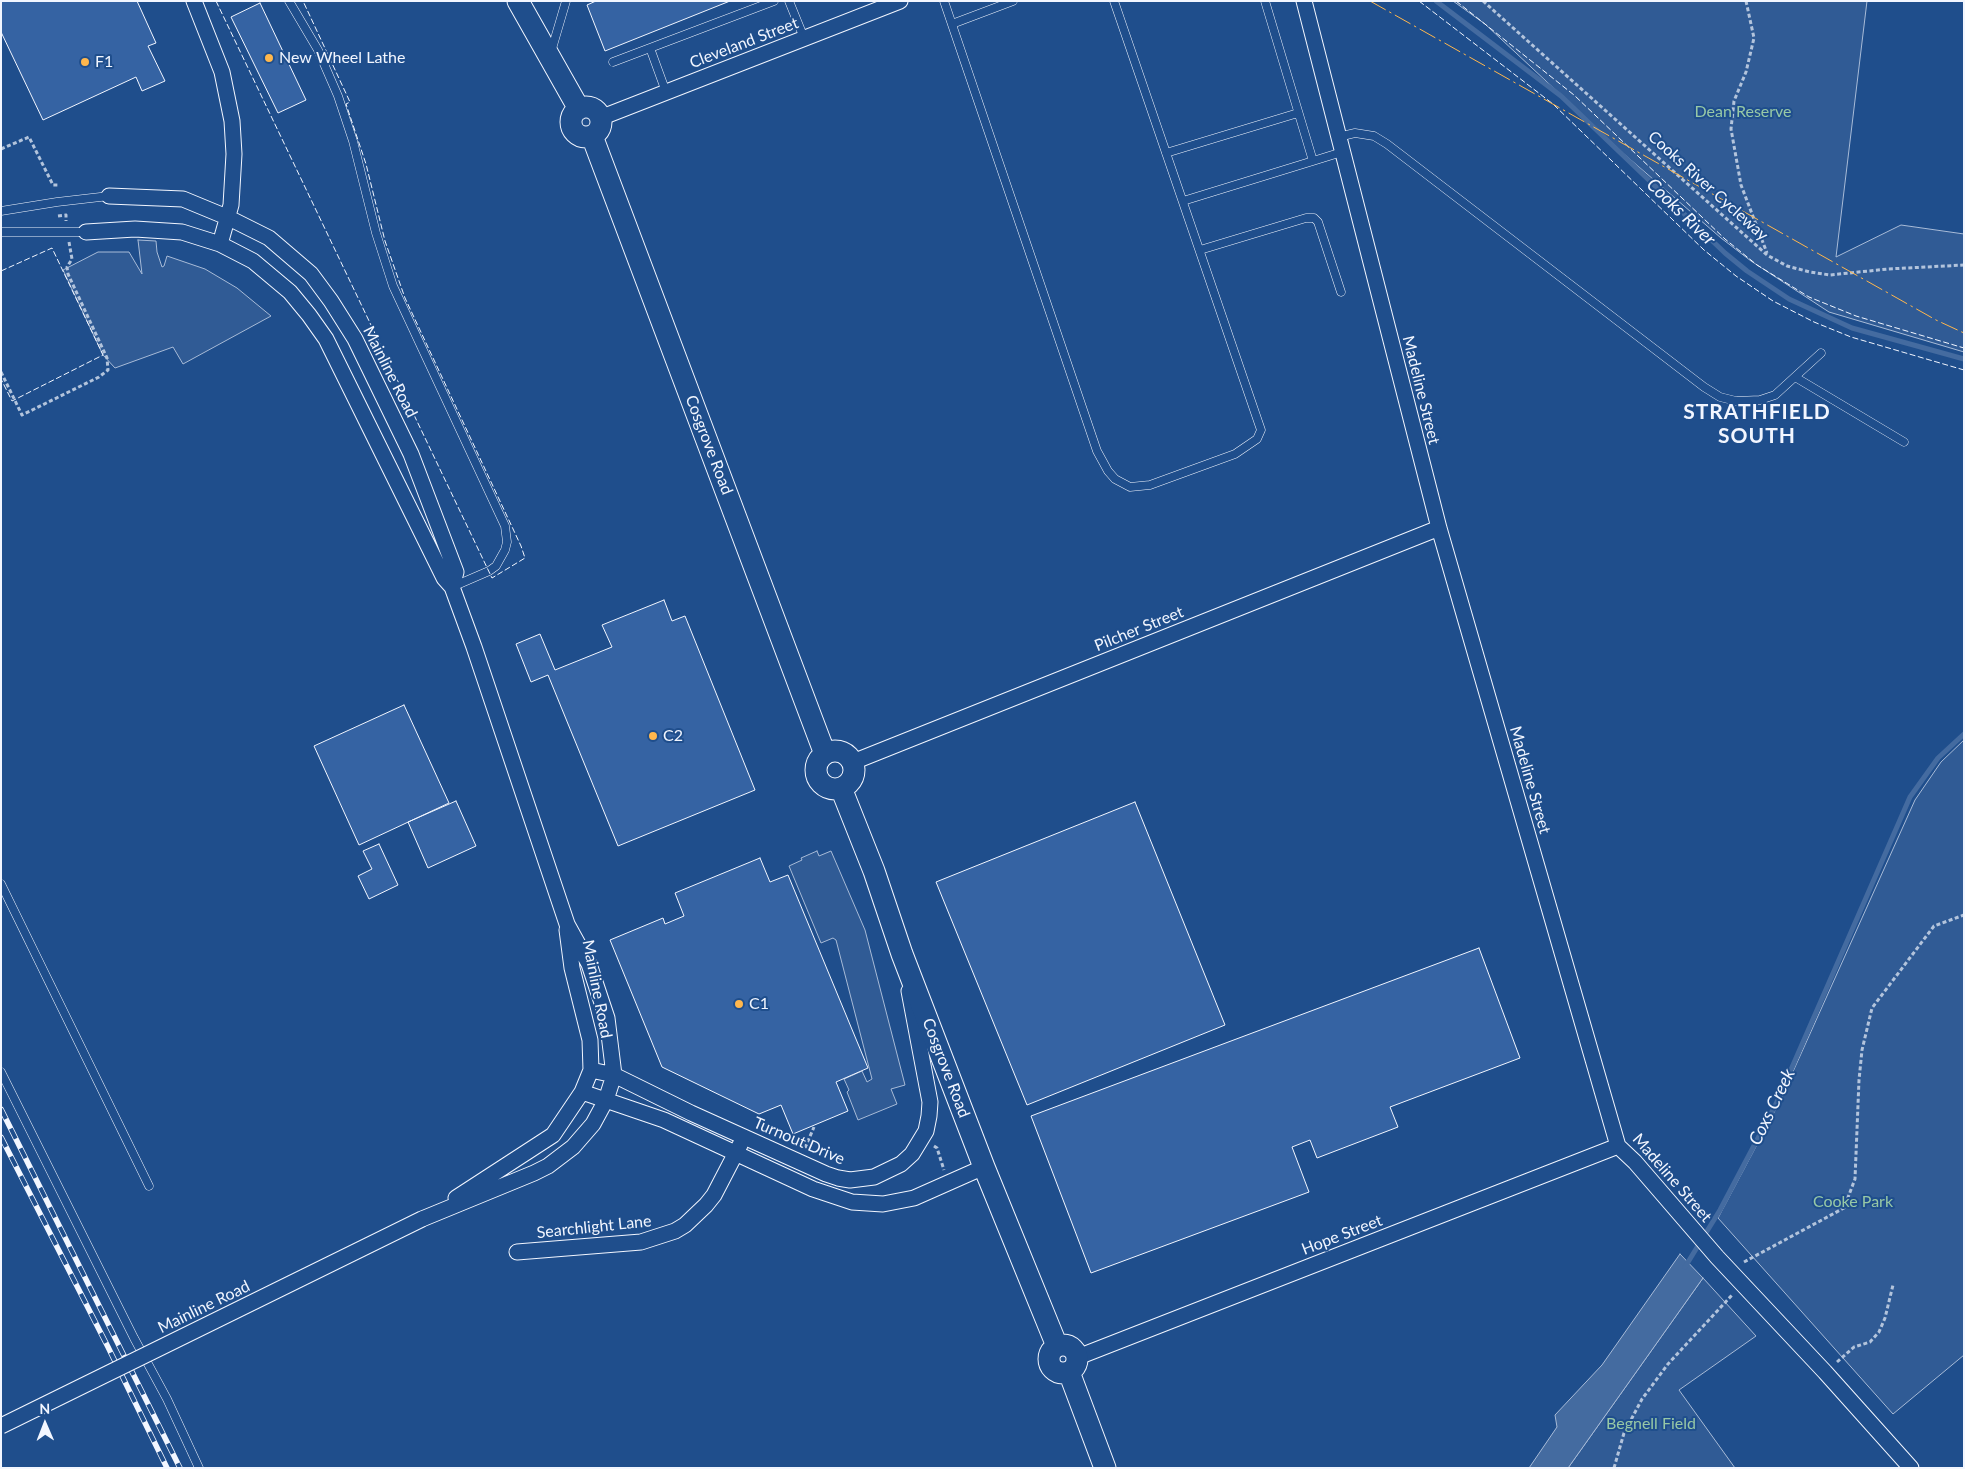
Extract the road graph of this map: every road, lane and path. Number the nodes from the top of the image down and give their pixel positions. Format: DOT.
graph roads {
  1 [pos="194,1"];
  2 [pos="289,1"];
  3 [pos="518,1"];
  4 [pos="566,1"];
  5 [pos="774,1"];
  6 [pos="790,1"];
  7 [pos="944,1"];
  8 [pos="1013,1"];
  9 [pos="1114,1"];
  10 [pos="1265,1"];
  11 [pos="1304,1"];
  12 [pos="1483,1"];
  13 [pos="1746,1"];
  14 [pos="893,3"];
  15 [pos="952,24"];
  16 [pos="804,38"];
  17 [pos="650,48"];
  18 [pos="550,56"];
  19 [pos="613,62"];
  20 [pos="666,92"];
  21 [pos="1298,113"];
  22 [pos="596,127"];
  23 [pos="1338,137"];
  24 [pos="1,149"];
  25 [pos="1342,152"];
  26 [pos="1166,153"];
  27 [pos="1312,161"];
  28 [pos="53,185"];
  29 [pos="59,185"];
  30 [pos="108,196"];
  31 [pos="1183,201"];
  32 [pos="54,202"];
  33 [pos="1,211"];
  34 [pos="229,218"];
  35 [pos="1,232"];
  36 [pos="68,232"];
  37 [pos="86,232"];
  38 [pos="220,244"];
  39 [pos="1200,250"];
  40 [pos="1768,256"];
  41 [pos="1964,264"];
  42 [pos="1341,292"];
  43 [pos="1821,353"];
  44 [pos="1,372"];
  45 [pos="1795,377"];
  46 [pos="1904,442"];
  47 [pos="1439,528"];
  48 [pos="452,587"];
  49 [pos="825,754"];
  50 [pos="853,762"];
  51 [pos="840,788"];
  52 [pos="1,884"];
  53 [pos="1964,915"];
  54 [pos="567,924"];
  55 [pos="902,954"];
  56 [pos="591,1070"];
  57 [pos="1,1072"];
  58 [pos="614,1075"];
  59 [pos="582,1092"];
  60 [pos="606,1100"];
  61 [pos="814,1127"];
  62 [pos="744,1137"];
  63 [pos="929,1143"];
  64 [pos="1618,1146"];
  65 [pos="803,1151"];
  66 [pos="736,1155"];
  67 [pos="984,1167"];
  68 [pos="945,1172"];
  69 [pos="149,1186"];
  70 [pos="422,1219"];
  71 [pos="516,1252"];
  72 [pos="1730,1270"];
  73 [pos="1743,1284"];
  74 [pos="1893,1285"];
  75 [pos="1073,1364"];
  76 [pos="1825,1372"];
  77 [pos="1,1426"];
  78 [pos="199,1468"];
  79 [pos="1106,1468"];
  80 [pos="1612,1468"];
  81 [pos="1911,1468"];
  1 -- 34 [label="street"];
  2 -- 48 [label="lane"];
  3 -- 18 [label="main road"];
  4 -- 18 [label="lane"];
  5 -- 17 [label="lane"];
  6 -- 16 [label="lane"];
  7 -- 15 [label="lane"];
  8 -- 15 [label="lane"];
  9 -- 26 [label="lane"];
  10 -- 21 [label="lane"];
  11 -- 23 [label="street, Madeline Street"];
  12 -- 40 [label="path, Cooks River Cycleway"];
  13 -- 40 [label="path"];
  14 -- 16 [label="street, Cleveland Street"];
  15 -- 39 [label="lane"];
  16 -- 20 [label="street, Cleveland Street"];
  17 -- 19 [label="lane"];
  17 -- 20 [label="lane"];
  18 -- 22 [label="main road"];
  20 -- 22 [label="street, Cleveland Street"];
  21 -- 26 [label="lane"];
  21 -- 27 [label="lane"];
  22 -- 49 [label="main road, Cosgrove Road"];
  23 -- 25 [label="street, Madeline Street"];
  23 -- 45 [label="lane"];
  24 -- 28 [label="path"];
  25 -- 27 [label="lane"];
  25 -- 47 [label="street, Madeline Street"];
  26 -- 31 [label="lane"];
  27 -- 31 [label="lane"];
  28 -- 29 [label="path"];
  28 -- 32 [label="path"];
  30 -- 32 [label="lane, Mainline Road"];
  30 -- 34 [label="street, Mainline Road"];
  31 -- 39 [label="lane"];
  32 -- 33 [label="lane, Mainline Road"];
  32 -- 36 [label="path"];
  34 -- 38 [label="street"];
  34 -- 48 [label="street, Mainline Road"];
  35 -- 36 [label="lane, Mainline Road"];
  36 -- 37 [label="lane, Mainline Road"];
  36 -- 44 [label="path"];
  37 -- 38 [label="street, Mainline Road"];
  38 -- 48 [label="street, Mainline Road"];
  39 -- 42 [label="lane"];
  40 -- 41 [label="path, Cooks River Cycleway"];
  43 -- 45 [label="lane"];
  45 -- 46 [label="lane"];
  47 -- 50 [label="street, Pilcher Street"];
  47 -- 64 [label="street, Madeline Street"];
  48 -- 54 [label="street, Mainline Road"];
  49 -- 50 [label="main road"];
  49 -- 51 [label="main road"];
  50 -- 51 [label="main road"];
  51 -- 55 [label="main road, Cosgrove Road"];
  52 -- 69 [label="lane"];
  53 -- 72 [label="path"];
  54 -- 56 [label="street, Mainline Road"];
  54 -- 58 [label="street, Mainline Road"];
  55 -- 62 [label="street, Turnout Drive"];
  55 -- 67 [label="main road, Cosgrove Road"];
  56 -- 58 [label="street, Turnout Drive"];
  56 -- 59 [label="street, Mainline Road"];
  57 -- 78 [label="lane"];
  58 -- 60 [label="street, Mainline Road"];
  58 -- 62 [label="street, Turnout Drive"];
  59 -- 60 [label="street"];
  59 -- 70 [label="street, Mainline Road"];
  60 -- 66 [label="street"];
  60 -- 70 [label="street, Mainline Road"];
  61 -- 65 [label="path"];
  62 -- 66 [label="street, Searchlight Lane"];
  63 -- 68 [label="path"];
  64 -- 72 [label="street, Madeline Street"];
  64 -- 75 [label="street, Hope Street"];
  66 -- 67 [label="street"];
  66 -- 71 [label="street, Searchlight Lane"];
  67 -- 75 [label="main road, Cosgrove Road"];
  70 -- 77 [label="street, Mainline Road, bridge"];
  72 -- 73 [label="street, Madeline Street"];
  73 -- 76 [label="street, Madeline Street"];
  73 -- 80 [label="path"];
  74 -- 76 [label="path"];
  75 -- 79 [label="main road"];
  76 -- 81 [label="street, Madeline Street"];
}
